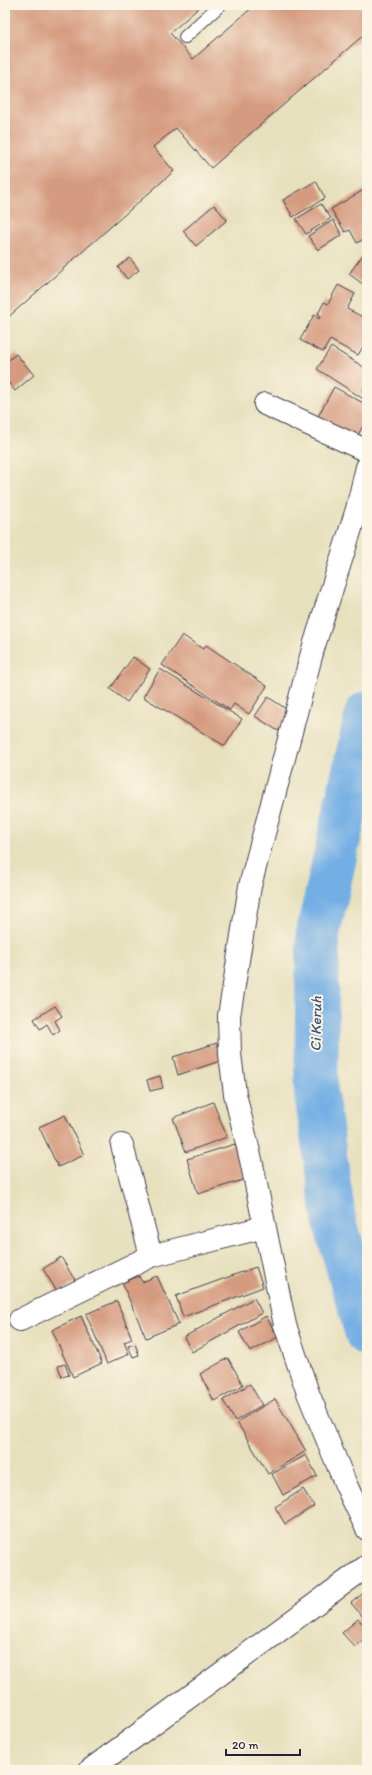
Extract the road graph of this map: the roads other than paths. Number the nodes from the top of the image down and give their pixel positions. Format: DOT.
graph roads {
  1 [pos="220,5"];
  2 [pos="185,36"];
  3 [pos="265,404"];
  4 [pos="367,451"];
  5 [pos="367,466"];
  6 [pos="122,1145"];
  7 [pos="264,1227"];
  8 [pos="151,1256"];
  9 [pos="20,1320"];
  10 [pos="367,1529"];
  11 [pos="367,1566"];
  12 [pos="90,1770"];
  1 -- 2 [label="lane"];
  3 -- 4 [label="street"];
  5 -- 7 [label="street"];
  6 -- 8 [label="street"];
  7 -- 8 [label="street"];
  7 -- 10 [label="street"];
  8 -- 9 [label="street"];
  11 -- 12 [label="street"];
}
